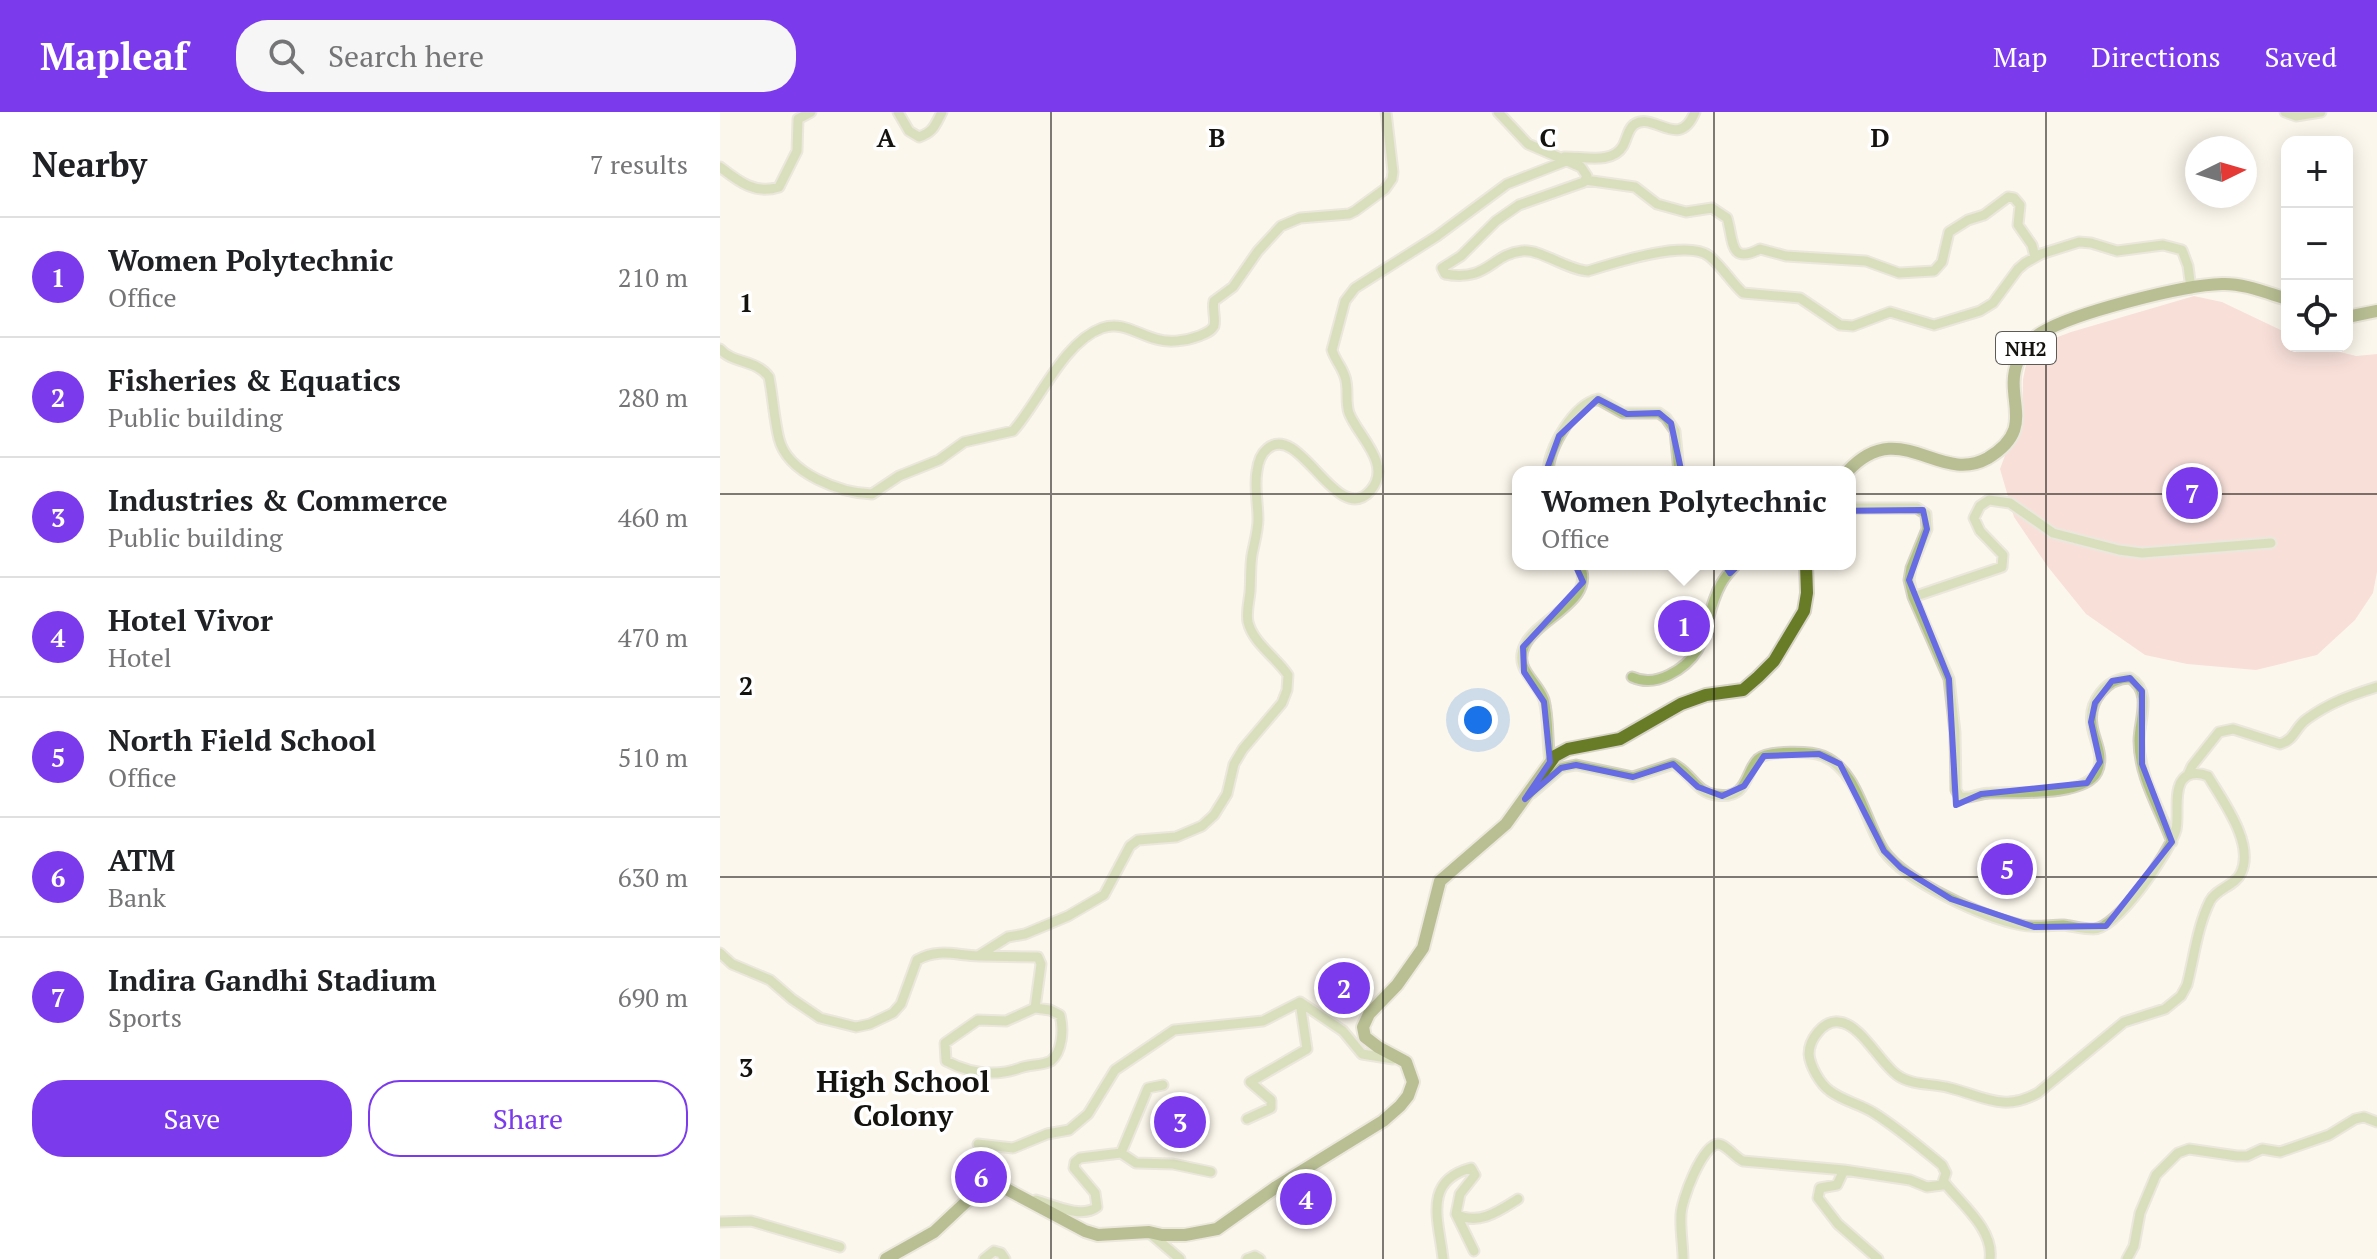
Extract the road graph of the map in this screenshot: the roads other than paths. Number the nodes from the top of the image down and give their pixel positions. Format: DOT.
graph roads {
  1 [pos="811,112"];
  2 [pos="898,112"];
  3 [pos="942,112"];
  4 [pos="1386,112"];
  5 [pos="1498,112"];
  6 [pos="1695,112"];
  7 [pos="2285,112"];
  8 [pos="2321,112"];
  9 [pos="1561,159"];
  10 [pos="720,167"];
  11 [pos="1585,180"];
  12 [pos="2035,257"];
  13 [pos="2191,289"];
  14 [pos="2281,298"];
  15 [pos="2377,311"];
  16 [pos="2353,316"];
  17 [pos="721,354"];
  18 [pos="1549,466"];
  19 [pos="1678,466"];
  20 [pos="1853,466"];
  21 [pos="1856,508"];
  22 [pos="2271,543"];
  23 [pos="1582,570"];
  24 [pos="1728,570"];
  25 [pos="1806,570"];
  26 [pos="1913,597"];
  27 [pos="1632,677"];
  28 [pos="2377,687"];
  29 [pos="1550,762"];
  30 [pos="2188,775"];
  31 [pos="1525,799"];
  32 [pos="2172,842"];
  33 [pos="720,953"];
  34 [pos="978,956"];
  35 [pos="1300,1002"];
  36 [pos="1035,1008"];
  37 [pos="1406,1062"];
  38 [pos="1163,1085"];
  39 [pos="1247,1119"];
  40 [pos="2377,1122"];
  41 [pos="978,1144"];
  42 [pos="1121,1153"];
  43 [pos="1844,1170"];
  44 [pos="1211,1172"];
  45 [pos="1944,1182"];
  46 [pos="1025,1197"];
  47 [pos="1518,1199"];
  48 [pos="1456,1214"];
  49 [pos="720,1222"];
  50 [pos="1149,1232"];
  51 [pos="840,1247"];
  52 [pos="1474,1251"];
  53 [pos="886,1259"];
  54 [pos="984,1259"];
  55 [pos="1005,1259"];
  56 [pos="1180,1259"];
  57 [pos="1247,1259"];
  58 [pos="1260,1259"];
  59 [pos="1443,1259"];
  60 [pos="1683,1259"];
  61 [pos="1878,1259"];
  62 [pos="1990,1259"];
  63 [pos="2127,1259"];
  1 -- 10 [label="street"];
  2 -- 3 [label="street"];
  4 -- 17 [label="street"];
  5 -- 9 [label="street"];
  6 -- 9 [label="street"];
  7 -- 8 [label="street"];
  9 -- 11 [label="street"];
  9 -- 34 [label="street"];
  11 -- 12 [label="street"];
  11 -- 12 [label="street"];
  12 -- 13 [label="street"];
  13 -- 14 [label="highway, NH2"];
  13 -- 20 [label="highway, NH2"];
  15 -- 16 [label="highway"];
  18 -- 19 [label="street"];
  21 -- 26 [label="street"];
  22 -- 26 [label="street"];
  23 -- 29 [label="street"];
  24 -- 27 [label="street"];
  25 -- 29 [label="highway"];
  26 -- 32 [label="street"];
  28 -- 30 [label="street"];
  29 -- 31 [label="highway"];
  30 -- 32 [label="street"];
  30 -- 45 [label="street"];
  31 -- 32 [label="street"];
  31 -- 37 [label="highway"];
  33 -- 34 [label="street"];
  34 -- 36 [label="street"];
  35 -- 37 [label="street"];
  35 -- 39 [label="street"];
  35 -- 41 [label="street"];
  36 -- 36 [label="street"];
  37 -- 50 [label="highway"];
  38 -- 42 [label="street"];
  40 -- 63 [label="street"];
  42 -- 44 [label="street"];
  42 -- 46 [label="street"];
  43 -- 45 [label="street"];
  43 -- 60 [label="street"];
  43 -- 61 [label="street"];
  45 -- 62 [label="street"];
  46 -- 50 [label="highway"];
  46 -- 53 [label="highway"];
  47 -- 48 [label="street"];
  48 -- 52 [label="street"];
  48 -- 59 [label="street"];
  49 -- 51 [label="street"];
  50 -- 56 [label="street"];
  54 -- 55 [label="street"];
  57 -- 58 [label="street"];
}
